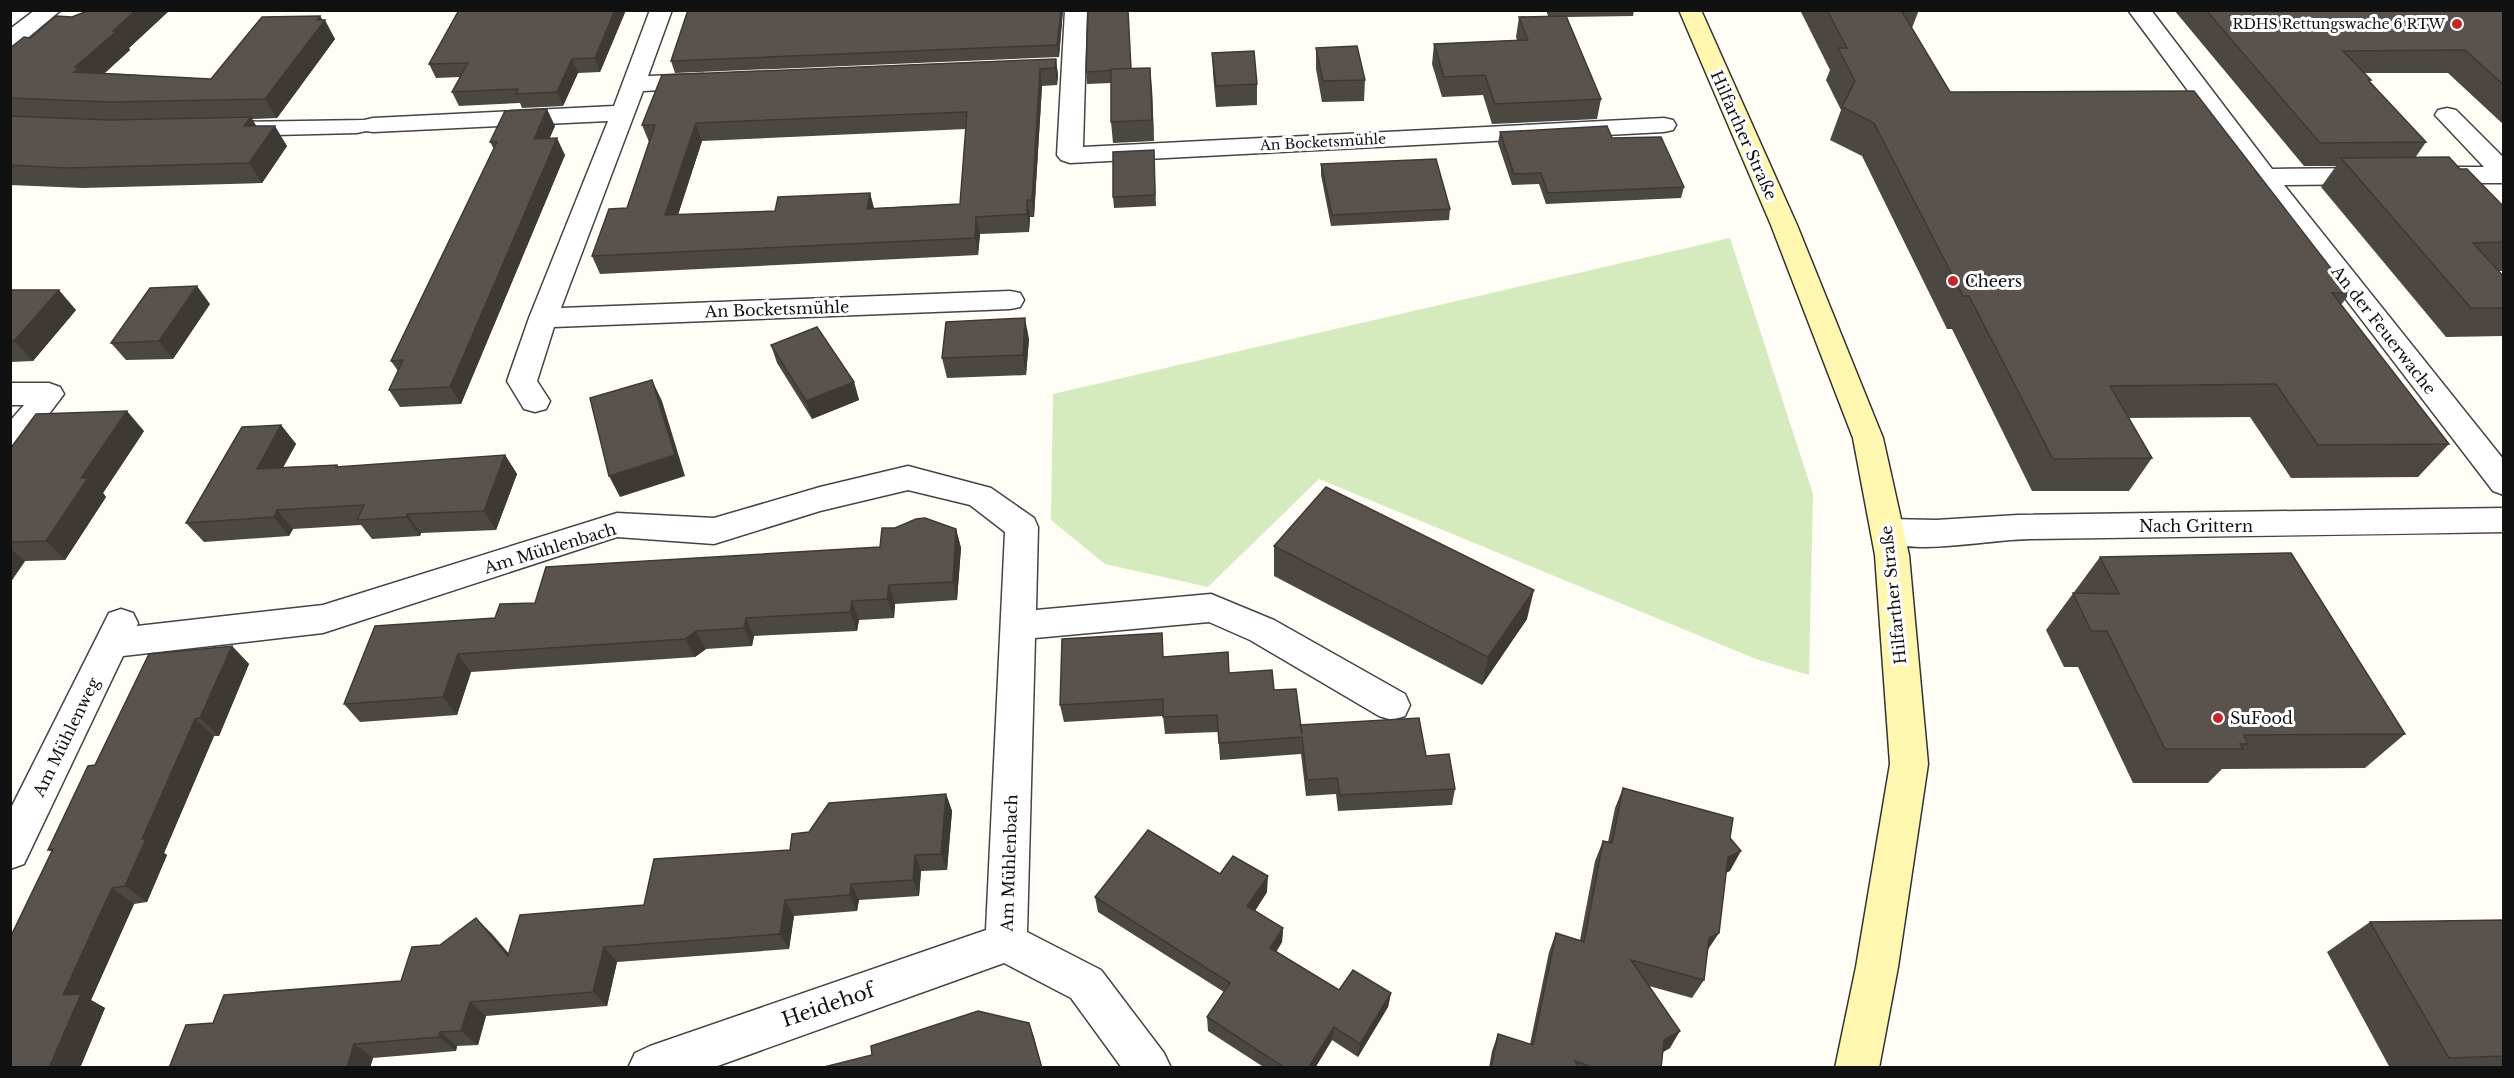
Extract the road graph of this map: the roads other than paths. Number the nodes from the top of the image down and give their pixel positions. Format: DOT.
graph roads {
  1 [pos="50,10"];
  2 [pos="662,10"];
  3 [pos="1076,10"];
  4 [pos="1690,10"];
  5 [pos="2139,10"];
  6 [pos="10,41"];
  7 [pos="728,80"];
  8 [pos="633,84"];
  9 [pos="624,113"];
  10 [pos="2447,116"];
  11 [pos="1664,126"];
  12 [pos="206,129"];
  13 [pos="2504,174"];
  14 [pos="2265,177"];
  15 [pos="1010,300"];
  16 [pos="543,318"];
  17 [pos="10,394"];
  18 [pos="535,401"];
  19 [pos="10,443"];
  20 [pos="2504,483"];
  21 [pos="2504,520"];
  22 [pos="1888,532"];
  23 [pos="1018,626"];
  24 [pos="117,633"];
  25 [pos="1392,705"];
  26 [pos="10,850"];
  27 [pos="1006,943"];
  28 [pos="650,1068"];
  29 [pos="1149,1068"];
  30 [pos="1857,1068"];
  1 -- 6 [label="street"];
  2 -- 8 [label="street"];
  3 -- 11 [label="street, An Bocketsmühle"];
  4 -- 22 [label="main road, Hilfarther Straße"];
  5 -- 14 [label="street, An der Feuerwache"];
  7 -- 8 [label="street"];
  8 -- 9 [label="street"];
  9 -- 12 [label="street"];
  9 -- 16 [label="street"];
  10 -- 13 [label="street"];
  13 -- 14 [label="street"];
  14 -- 20 [label="street, An der Feuerwache"];
  15 -- 16 [label="street, An Bocketsmühle"];
  16 -- 18 [label="street"];
  17 -- 19 [label="street"];
  21 -- 22 [label="street, Nach Grittern"];
  22 -- 30 [label="main road, Hilfarther Straße"];
  23 -- 24 [label="street, Am Mühlenbach"];
  23 -- 25 [label="street"];
  23 -- 27 [label="street, Am Mühlenbach"];
  24 -- 26 [label="street, Am Mühlenweg"];
  27 -- 28 [label="street, Heidehof"];
  27 -- 29 [label="street, Am Mühlenbach"];
}
